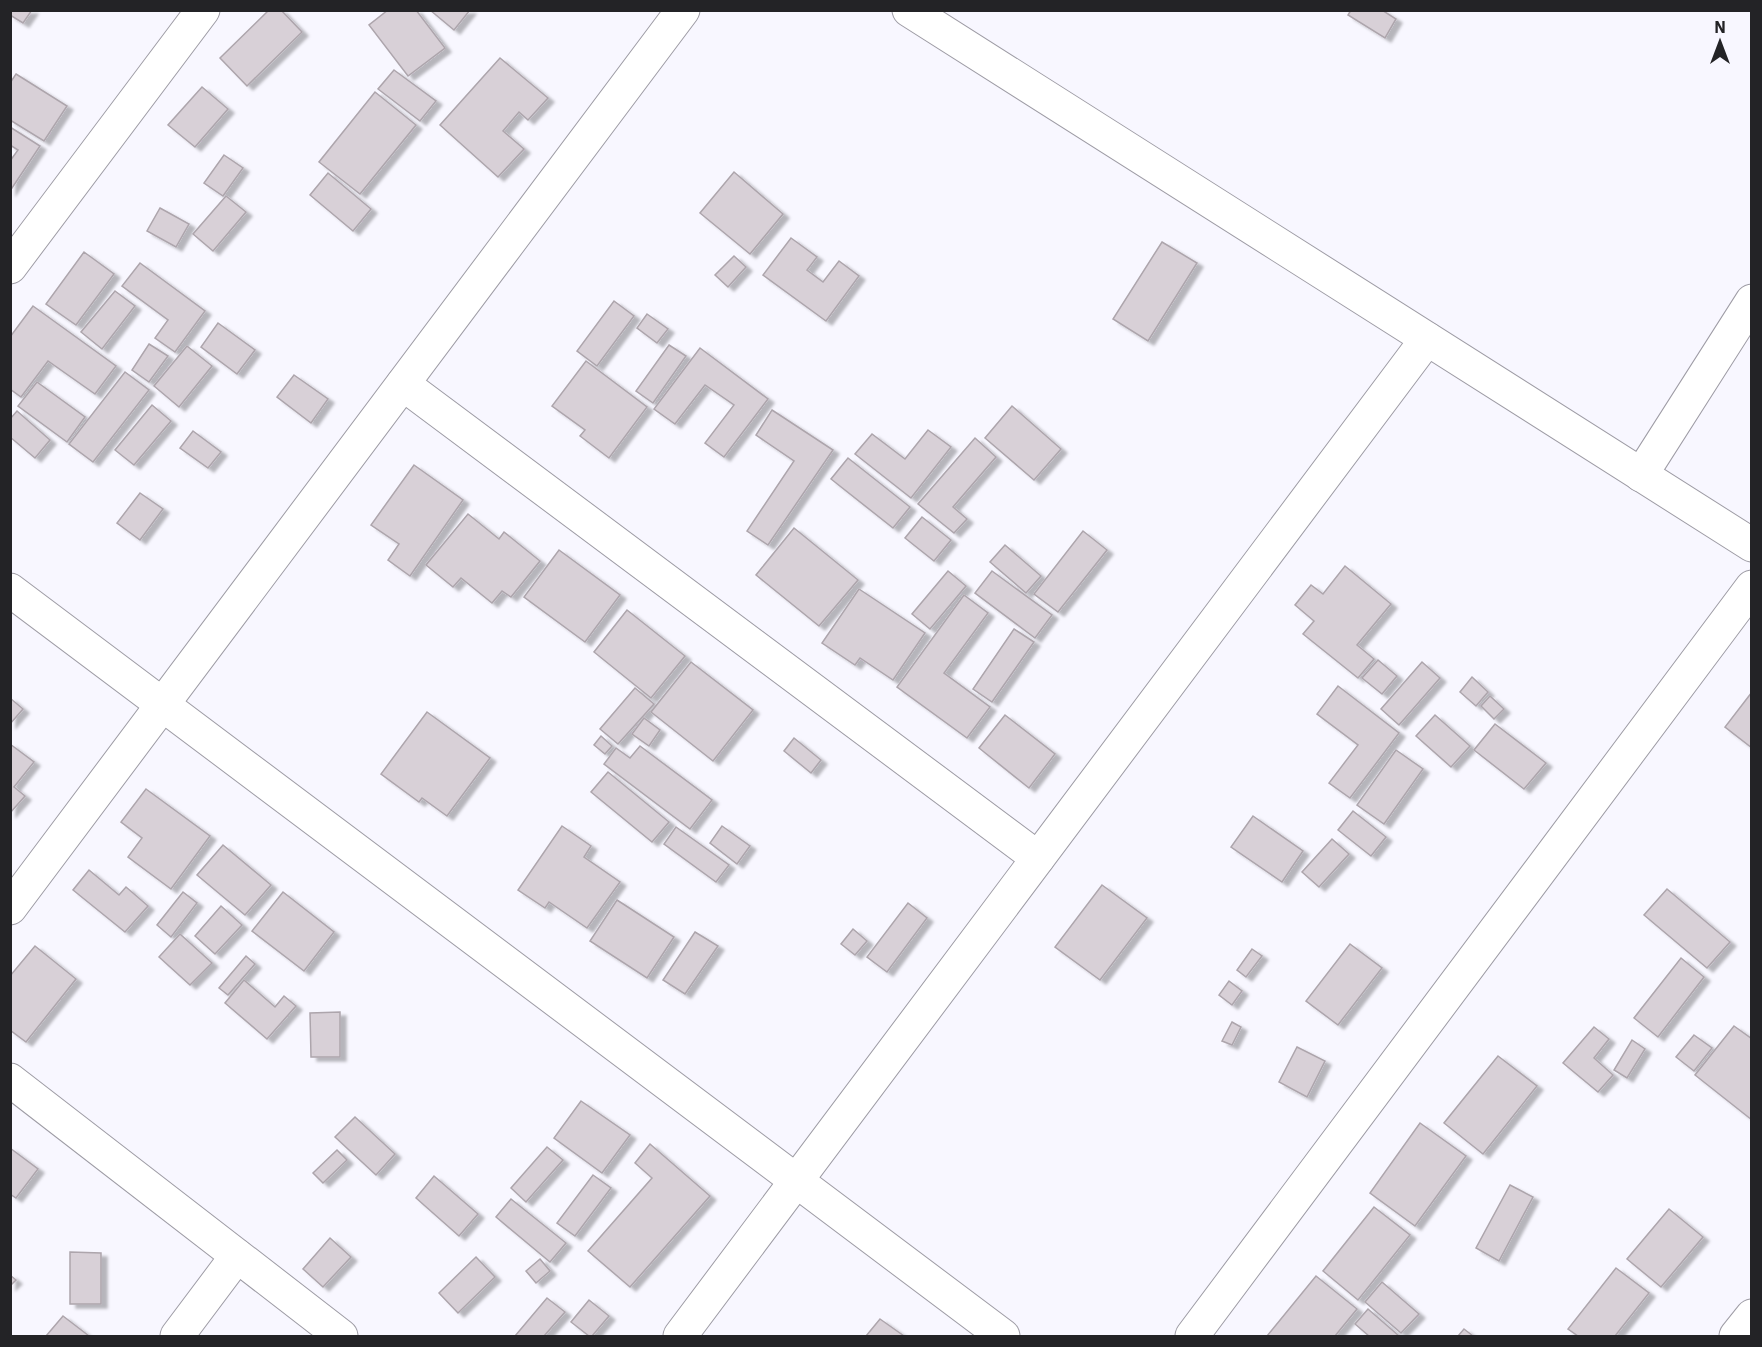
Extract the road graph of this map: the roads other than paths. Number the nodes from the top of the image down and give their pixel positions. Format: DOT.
graph roads {
  1 [pos="683,10"];
  2 [pos="909,10"];
  3 [pos="196,13"];
  4 [pos="10,267"];
  5 [pos="1752,301"];
  6 [pos="1427,339"];
  7 [pos="403,384"];
  8 [pos="1641,475"];
  9 [pos="1752,545"];
  10 [pos="1752,587"];
  11 [pos="10,590"];
  12 [pos="163,705"];
  13 [pos="1038,858"];
  14 [pos="10,908"];
  15 [pos="10,1080"];
  16 [pos="796,1181"];
  17 [pos="237,1256"];
  18 [pos="1752,1316"];
  19 [pos="177,1336"];
  20 [pos="341,1336"];
  21 [pos="680,1336"];
  22 [pos="1003,1336"];
  23 [pos="1192,1336"];
  24 [pos="1736,1336"];
  1 -- 7 [label="street"];
  2 -- 6 [label="street"];
  3 -- 4 [label="street"];
  5 -- 8 [label="street"];
  6 -- 8 [label="street"];
  6 -- 13 [label="street"];
  7 -- 12 [label="street"];
  7 -- 13 [label="street"];
  8 -- 9 [label="street"];
  10 -- 23 [label="street"];
  11 -- 12 [label="street"];
  12 -- 14 [label="street"];
  12 -- 16 [label="street"];
  13 -- 16 [label="street"];
  15 -- 17 [label="street"];
  16 -- 21 [label="street"];
  16 -- 22 [label="street"];
  17 -- 19 [label="street"];
  17 -- 20 [label="street"];
  18 -- 24 [label="street"];
}
